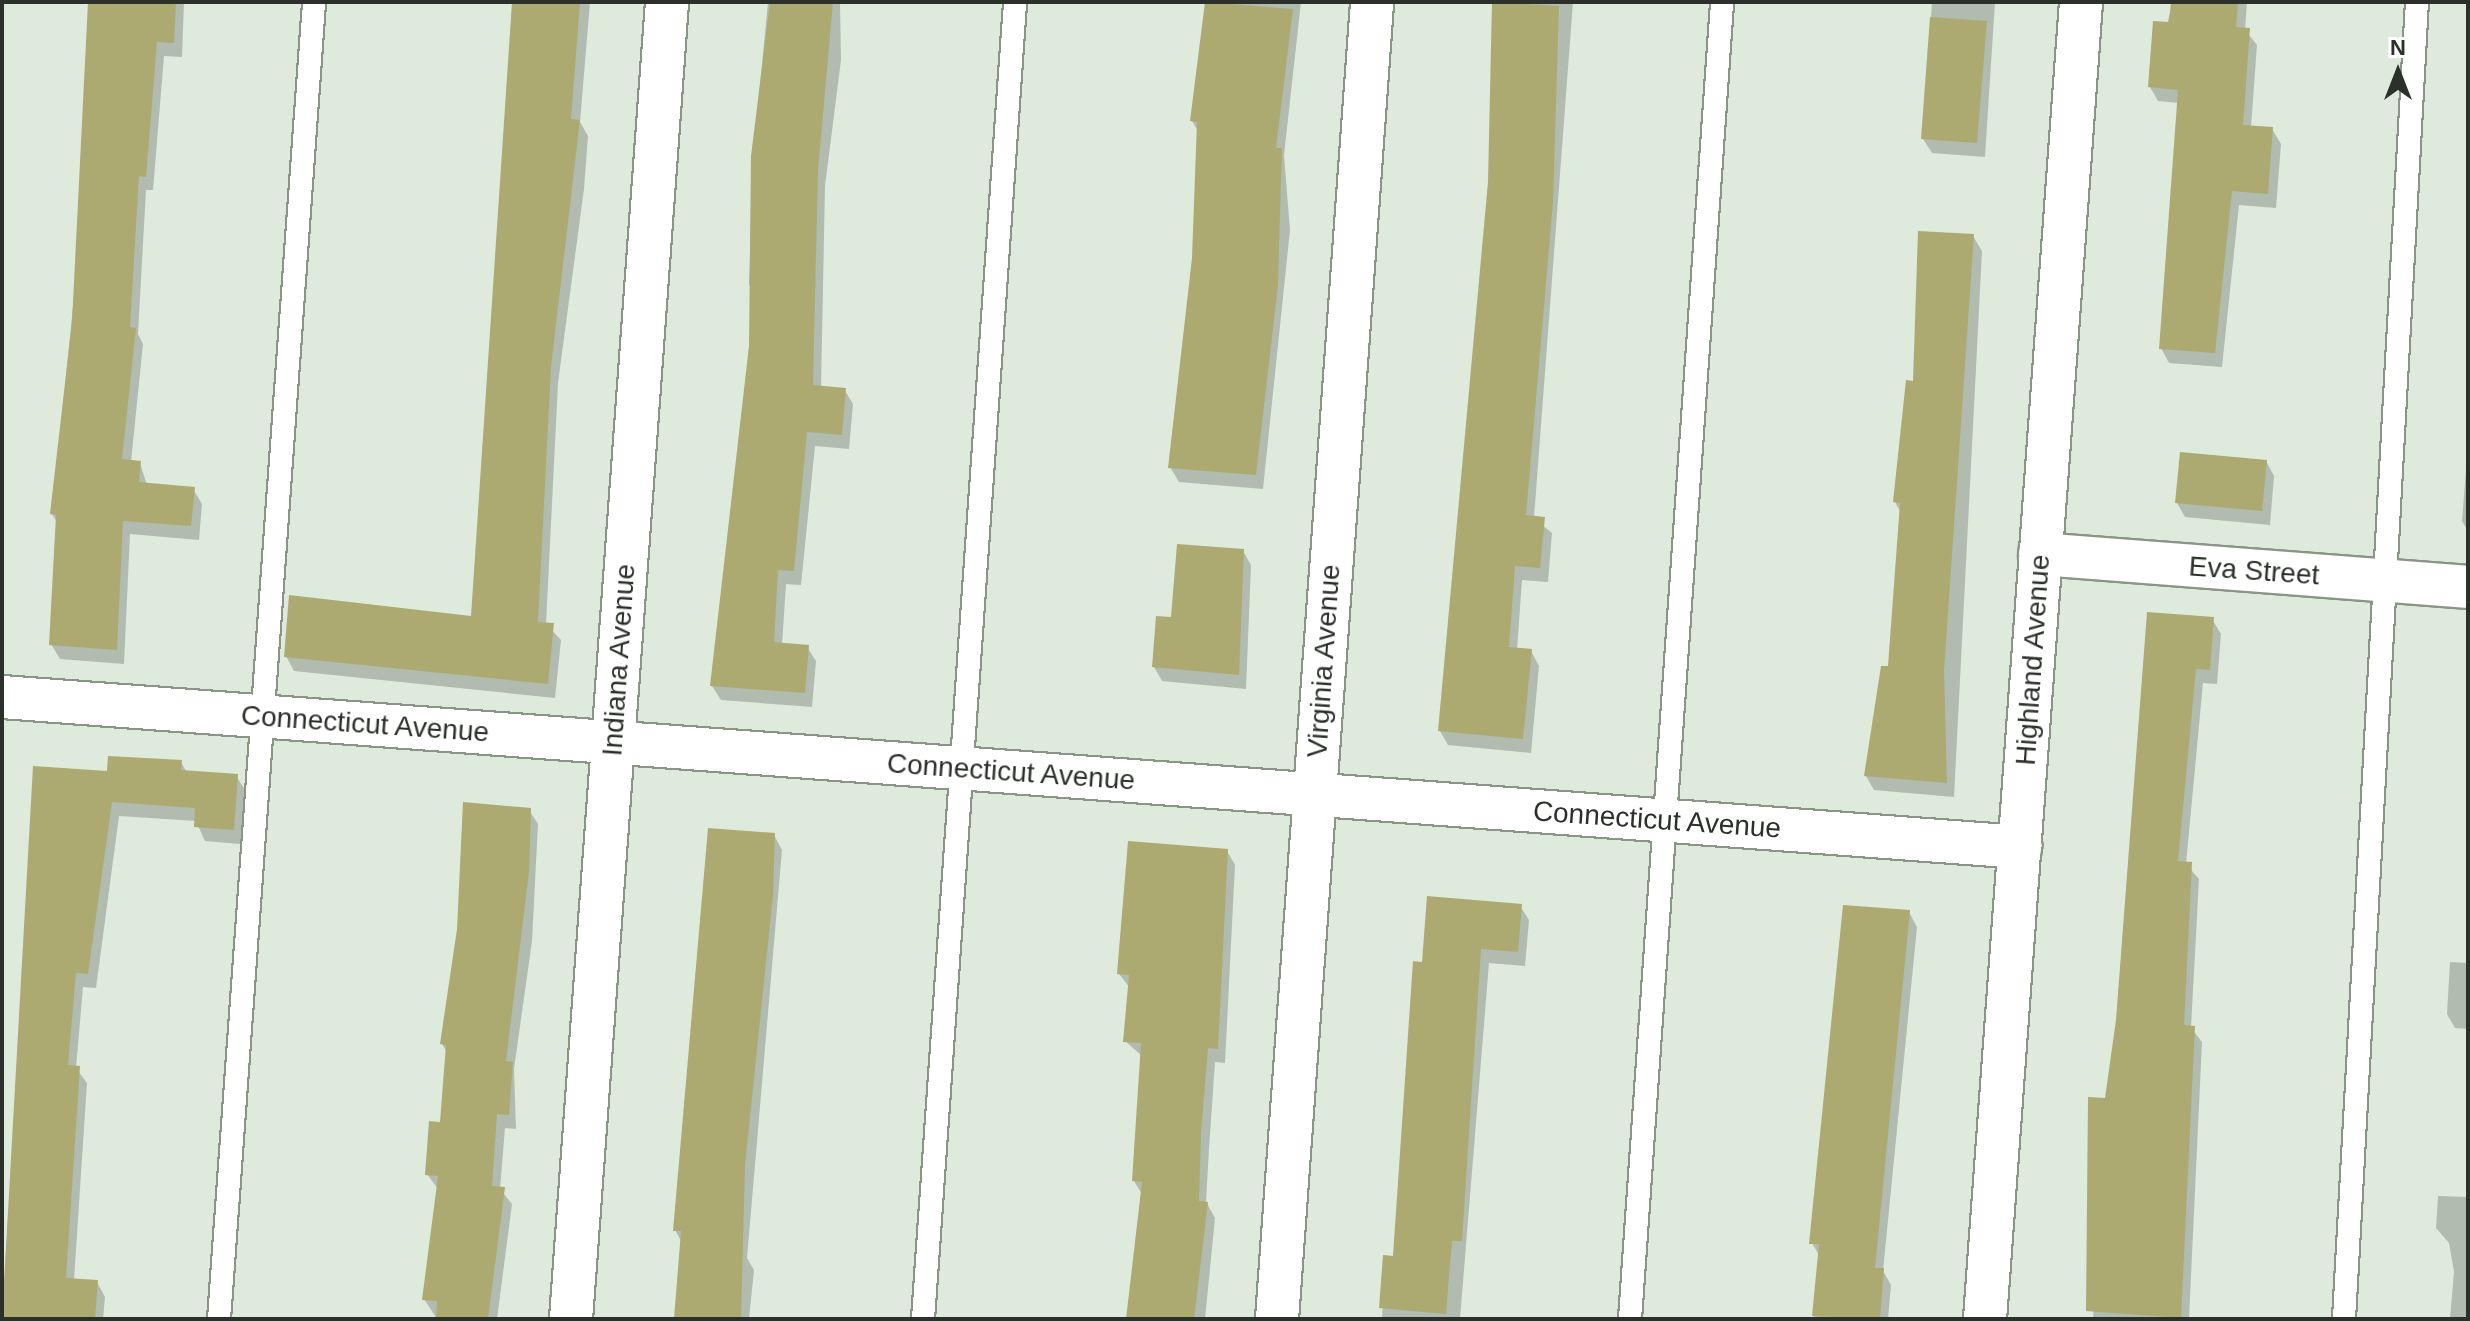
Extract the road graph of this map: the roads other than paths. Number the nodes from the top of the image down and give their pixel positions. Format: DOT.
graph roads {
  1 [pos="314,2"];
  2 [pos="667,2"];
  3 [pos="1015,2"];
  4 [pos="1372,2"];
  5 [pos="1722,2"];
  6 [pos="2081,2"];
  7 [pos="2417,2"];
  8 [pos="2040,554"];
  9 [pos="2381,580"];
  10 [pos="2468,587"];
  11 [pos="2,697"];
  12 [pos="262,716"];
  13 [pos="613,742"];
  14 [pos="962,768"];
  15 [pos="1315,794"];
  16 [pos="1665,820"];
  17 [pos="2020,847"];
  18 [pos="219,1319"];
  19 [pos="571,1319"];
  20 [pos="923,1319"];
  21 [pos="1277,1319"];
  22 [pos="1630,1319"];
  23 [pos="1985,1319"];
  24 [pos="2344,1319"];
  1 -- 12 [label="lane"];
  2 -- 13 [label="street, Indiana Avenue"];
  3 -- 14 [label="lane"];
  4 -- 15 [label="street, Virginia Avenue"];
  5 -- 16 [label="lane"];
  6 -- 8 [label="street, Highland Avenue"];
  7 -- 9 [label="lane"];
  8 -- 9 [label="street, Eva Street"];
  8 -- 17 [label="street, Highland Avenue"];
  9 -- 10 [label="street, Eva Street"];
  9 -- 24 [label="lane"];
  11 -- 12 [label="street, Connecticut Avenue"];
  12 -- 13 [label="street, Connecticut Avenue"];
  12 -- 18 [label="lane"];
  13 -- 14 [label="street, Connecticut Avenue"];
  13 -- 19 [label="street, Indiana Avenue"];
  14 -- 15 [label="street, Connecticut Avenue"];
  14 -- 20 [label="lane"];
  15 -- 16 [label="street, Connecticut Avenue"];
  15 -- 21 [label="street, Virginia Avenue"];
  16 -- 17 [label="street, Connecticut Avenue"];
  16 -- 22 [label="lane"];
  17 -- 23 [label="street, Highland Avenue"];
}
